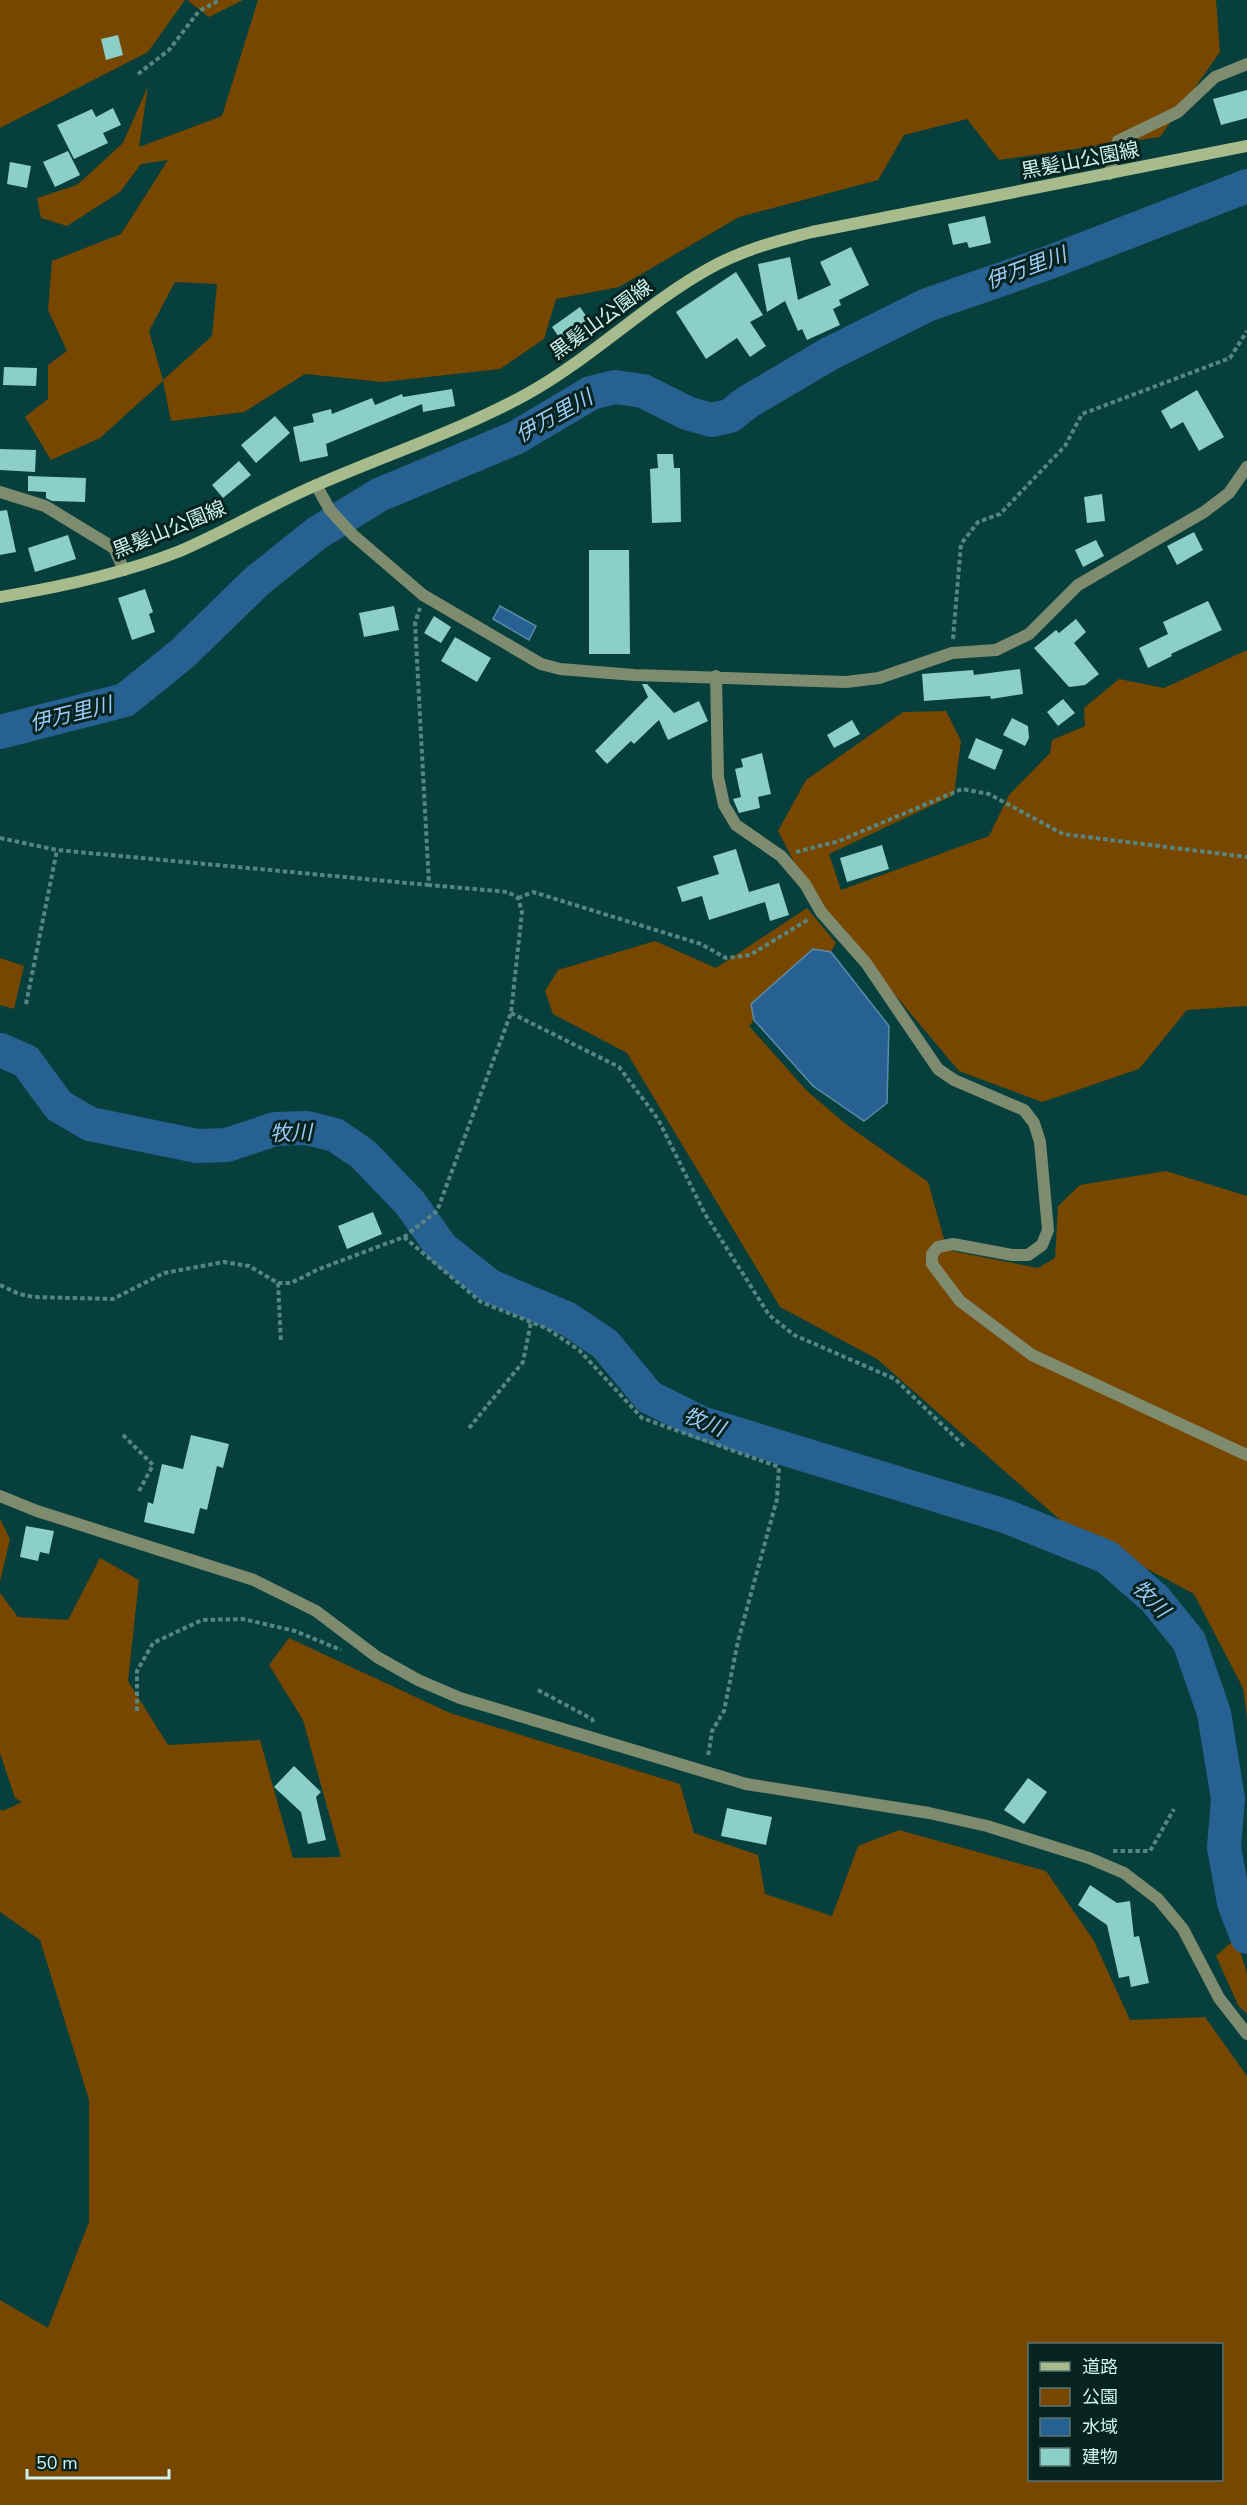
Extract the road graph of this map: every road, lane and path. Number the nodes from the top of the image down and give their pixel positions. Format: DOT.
graph roads {
  1 [pos="220,0"];
  2 [pos="1247,64"];
  3 [pos="138,74"];
  4 [pos="1247,146"];
  5 [pos="1109,174"];
  6 [pos="1247,331"];
  7 [pos="1247,467"];
  8 [pos="316,485"];
  9 [pos="0,492"];
  10 [pos="124,570"];
  11 [pos="423,595"];
  12 [pos="0,597"];
  13 [pos="952,653"];
  14 [pos="716,676"];
  15 [pos="0,838"];
  16 [pos="57,850"];
  17 [pos="781,856"];
  18 [pos="1247,857"];
  19 [pos="429,885"];
  20 [pos="518,898"];
  21 [pos="821,912"];
  22 [pos="26,1004"];
  23 [pos="511,1013"];
  24 [pos="404,1237"];
  25 [pos="278,1283"];
  26 [pos="0,1285"];
  27 [pos="531,1323"];
  28 [pos="281,1342"];
  29 [pos="469,1428"];
  30 [pos="123,1435"];
  31 [pos="964,1446"];
  32 [pos="1247,1455"];
  33 [pos="139,1491"];
  34 [pos="0,1496"];
  35 [pos="347,1653"];
  36 [pos="538,1690"];
  37 [pos="137,1711"];
  38 [pos="604,1743"];
  39 [pos="706,1774"];
  40 [pos="1174,1809"];
  41 [pos="1089,1858"];
  42 [pos="1247,2034"];
  1 -- 3 [label="path"];
  2 -- 5 [label="street"];
  4 -- 5 [label="main road, 黒髪山公園線"];
  5 -- 8 [label="main road, 黒髪山公園線"];
  6 -- 13 [label="path"];
  7 -- 13 [label="street"];
  8 -- 10 [label="main road, 黒髪山公園線"];
  8 -- 11 [label="street"];
  9 -- 10 [label="street"];
  10 -- 12 [label="main road, 黒髪山公園線"];
  11 -- 14 [label="street"];
  11 -- 19 [label="path"];
  13 -- 14 [label="street"];
  14 -- 17 [label="street"];
  15 -- 16 [label="path"];
  16 -- 19 [label="path"];
  16 -- 22 [label="path"];
  17 -- 18 [label="path"];
  17 -- 21 [label="street"];
  19 -- 20 [label="path"];
  20 -- 21 [label="path"];
  20 -- 23 [label="path"];
  21 -- 32 [label="street"];
  23 -- 24 [label="path"];
  23 -- 31 [label="path"];
  24 -- 25 [label="path"];
  24 -- 27 [label="path"];
  25 -- 26 [label="path"];
  25 -- 28 [label="path"];
  27 -- 29 [label="path"];
  27 -- 39 [label="path"];
  30 -- 33 [label="path"];
  34 -- 38 [label="street"];
  35 -- 37 [label="path"];
  36 -- 38 [label="path"];
  38 -- 39 [label="street"];
  39 -- 41 [label="street"];
  40 -- 41 [label="path"];
  41 -- 42 [label="street"];
}
